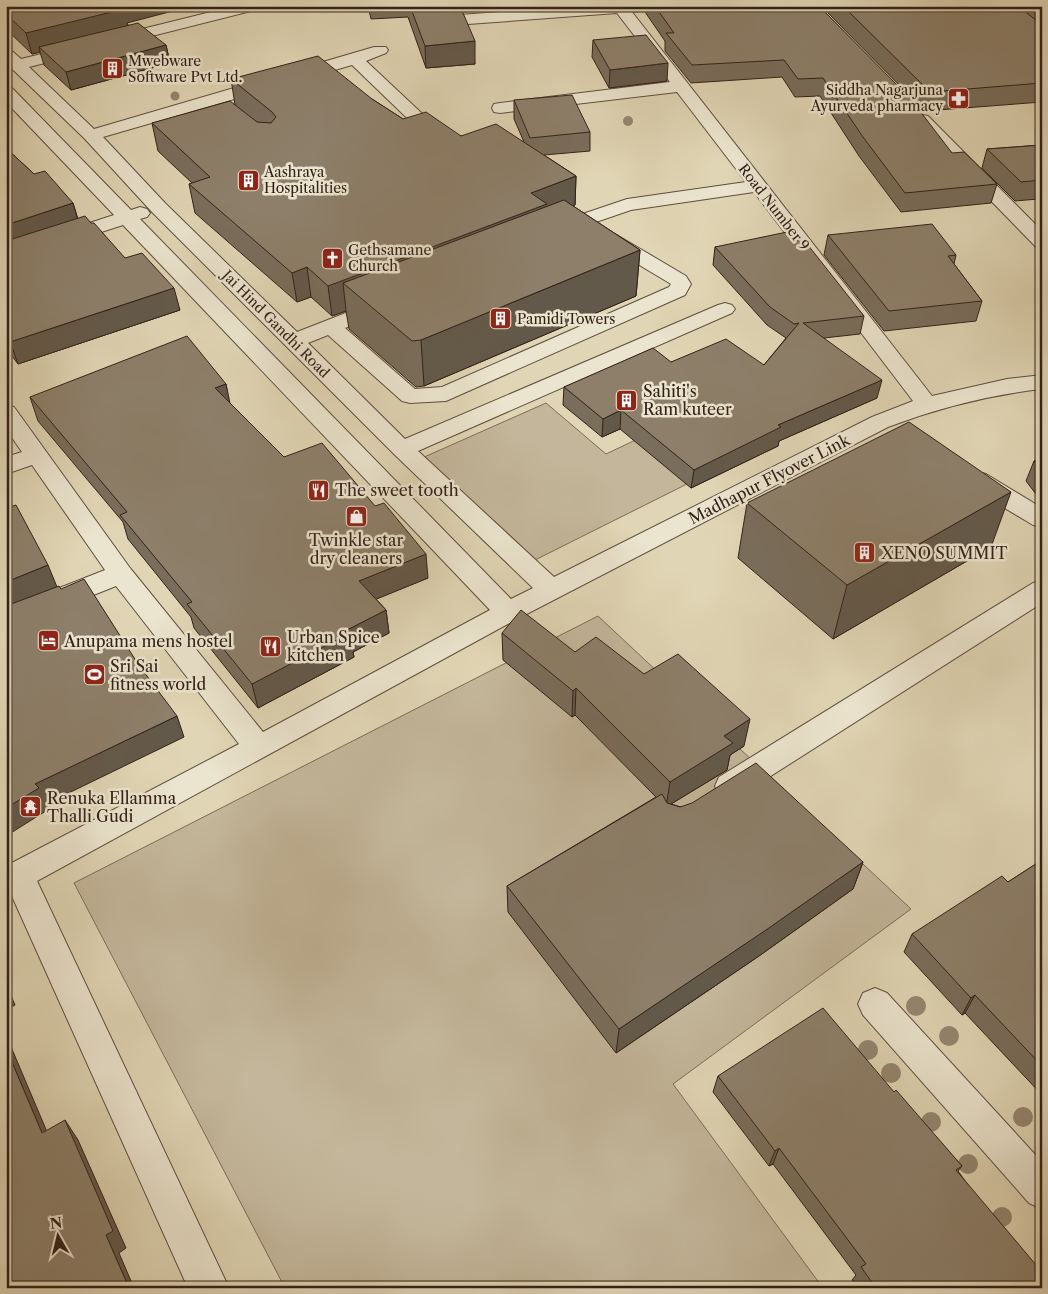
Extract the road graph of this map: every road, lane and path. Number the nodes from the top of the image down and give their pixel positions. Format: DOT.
graph roads {
  1 [pos="254,6"];
  2 [pos="431,6"];
  3 [pos="648,6"];
  4 [pos="621,7"];
  5 [pos="380,50"];
  6 [pos="355,59"];
  7 [pos="12,60"];
  8 [pos="682,86"];
  9 [pos="6,92"];
  10 [pos="214,100"];
  11 [pos="500,108"];
  12 [pos="912,110"];
  13 [pos="228,111"];
  14 [pos="91,135"];
  15 [pos="441,141"];
  16 [pos="758,186"];
  17 [pos="158,207"];
  18 [pos="126,218"];
  19 [pos="573,228"];
  20 [pos="538,241"];
  21 [pos="1042,242"];
  22 [pos="6,257"];
  23 [pos="725,309"];
  24 [pos="330,326"];
  25 [pos="288,335"];
  26 [pos="1042,382"];
  27 [pos="927,404"];
  28 [pos="6,412"];
  29 [pos="880,422"];
  30 [pos="903,436"];
  31 [pos="402,449"];
  32 [pos="37,455"];
  33 [pos="6,466"];
  34 [pos="957,468"];
  35 [pos="1042,519"];
  36 [pos="121,574"];
  37 [pos="551,590"];
  38 [pos="1042,590"];
  39 [pos="508,612"];
  40 [pos="6,620"];
  41 [pos="259,748"];
  42 [pos="709,799"];
  43 [pos="12,879"];
  44 [pos="876,1004"];
  45 [pos="1042,1190"];
  46 [pos="209,1288"];
  1 -- 7 [label="street"];
  2 -- 4 [label="street"];
  3 -- 4 [label="street"];
  4 -- 8 [label="street, Road Number 9"];
  5 -- 6 [label="street"];
  6 -- 10 [label="street"];
  6 -- 15 [label="street"];
  7 -- 14 [label="street, Jai Hind Gandhi Road"];
  8 -- 11 [label="street"];
  8 -- 16 [label="street, Road Number 9"];
  9 -- 18 [label="street, Jai Hind Gandhi Road"];
  10 -- 13 [label="street"];
  10 -- 14 [label="street"];
  12 -- 21 [label="street"];
  14 -- 17 [label="street, Jai Hind Gandhi Road"];
  16 -- 19 [label="street"];
  16 -- 27 [label="street, Road Number 9"];
  17 -- 18 [label="street"];
  17 -- 25 [label="street, Jai Hind Gandhi Road"];
  18 -- 22 [label="street"];
  18 -- 39 [label="street, Jai Hind Gandhi Road"];
  19 -- 20 [label="street"];
  19 -- 24 [label="street"];
  23 -- 31 [label="street"];
  24 -- 25 [label="street"];
  24 -- 25 [label="street"];
  25 -- 31 [label="street, Jai Hind Gandhi Road"];
  26 -- 27 [label="street, Madhapur Flyover Link"];
  27 -- 29 [label="street, Madhapur Flyover Link"];
  28 -- 32 [label="street"];
  29 -- 30 [label="street"];
  29 -- 37 [label="street, Madhapur Flyover Link"];
  31 -- 37 [label="street, Jai Hind Gandhi Road"];
  32 -- 33 [label="street"];
  32 -- 36 [label="street"];
  34 -- 35 [label="street"];
  36 -- 40 [label="street"];
  36 -- 41 [label="street"];
  37 -- 39 [label="street, Madhapur Flyover Link"];
  38 -- 42 [label="street"];
  39 -- 41 [label="street, Madhapur Flyover Link"];
  41 -- 43 [label="street, Madhapur Flyover Link"];
  43 -- 46 [label="street"];
  44 -- 45 [label="street"];
}
